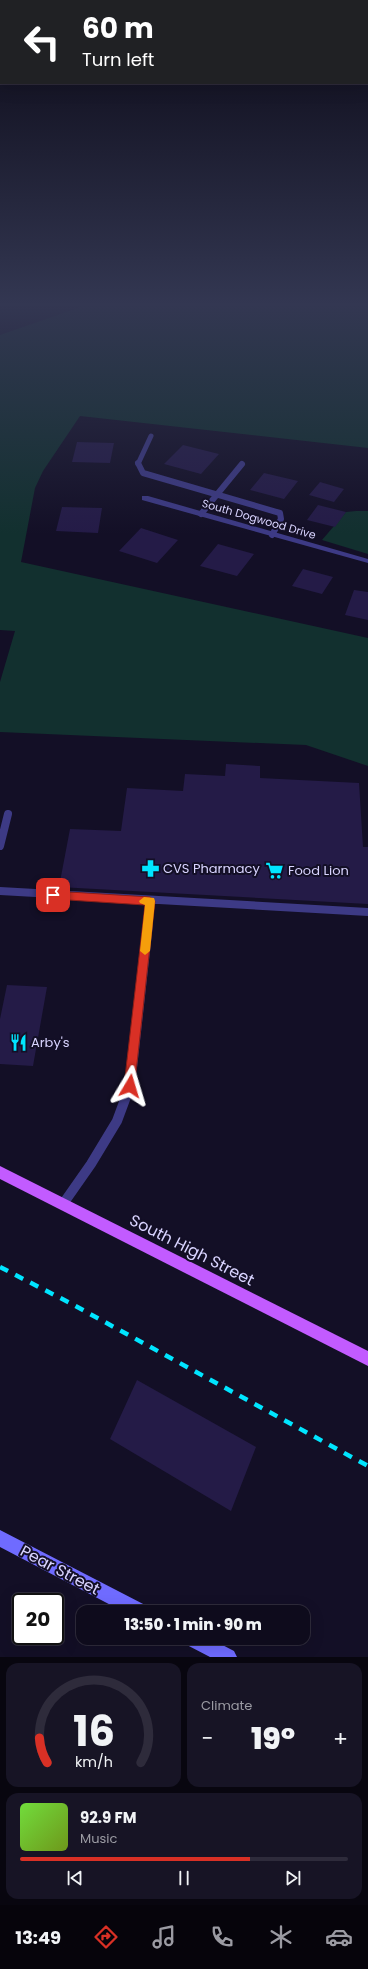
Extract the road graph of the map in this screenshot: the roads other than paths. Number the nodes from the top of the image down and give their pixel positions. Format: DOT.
graph roads {
  1 [pos="151,436"];
  2 [pos="242,464"];
  3 [pos="217,494"];
  4 [pos="145,498"];
  5 [pos="201,514"];
  6 [pos="272,534"];
  7 [pos="368,561"];
  8 [pos="8,814"];
  9 [pos="0,846"];
  10 [pos="0,891"];
  11 [pos="150,901"];
  12 [pos="368,912"];
  13 [pos="0,1172"];
  14 [pos="63,1204"];
  15 [pos="368,1359"];
  16 [pos="0,1538"];
  17 [pos="128,1605"];
  18 [pos="205,1645"];
  19 [pos="228,1657"];
  1 -- 3 [label="lane"];
  2 -- 3 [label="lane"];
  3 -- 5 [label="lane"];
  3 -- 6 [label="lane"];
  4 -- 5 [label="street, South Dogwood Drive"];
  5 -- 6 [label="street, South Dogwood Drive"];
  6 -- 7 [label="street, South Dogwood Drive"];
  8 -- 9 [label="lane"];
  10 -- 11 [label="lane"];
  11 -- 12 [label="lane"];
  11 -- 14 [label="lane"];
  13 -- 14 [label="main road, South High Street"];
  14 -- 15 [label="main road, South High Street"];
  16 -- 17 [label="street, Pear Street"];
  18 -- 19 [label="street"];
}
